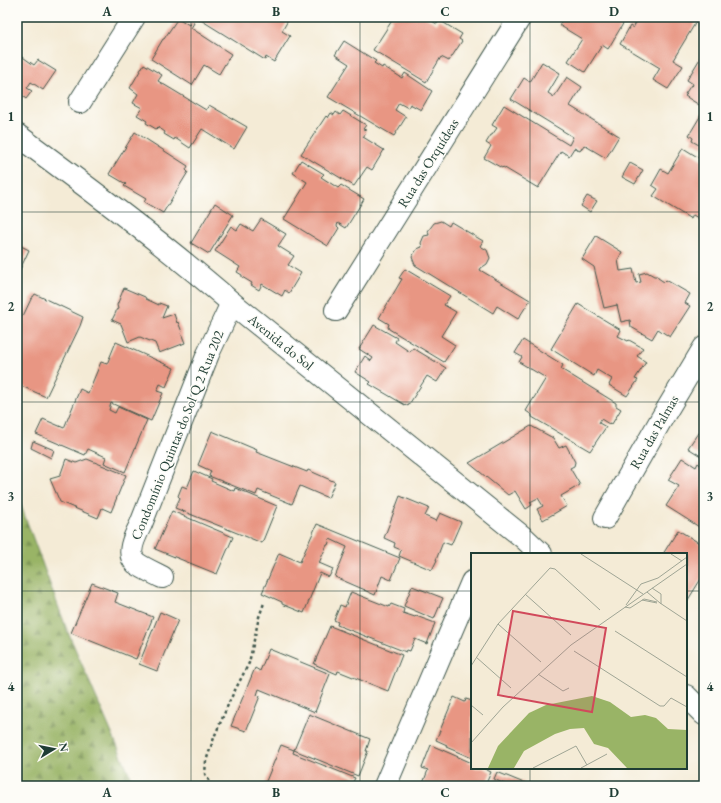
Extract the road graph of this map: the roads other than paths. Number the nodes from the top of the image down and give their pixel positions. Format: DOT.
graph roads {
  1 [pos="134,17"];
  2 [pos="520,17"];
  3 [pos="80,102"];
  4 [pos="17,135"];
  5 [pos="232,303"];
  6 [pos="336,310"];
  7 [pos="704,348"];
  8 [pos="605,518"];
  9 [pos="539,553"];
  10 [pos="162,577"];
  11 [pos="471,584"];
  12 [pos="687,697"];
  13 [pos="704,714"];
  14 [pos="385,786"];
  1 -- 3 [label="street"];
  2 -- 6 [label="street, Rua das Orquídeas"];
  4 -- 5 [label="street, Avenida do Sol"];
  5 -- 9 [label="street, Avenida do Sol"];
  5 -- 10 [label="street, Condomínio Quintas do Sol Q 2 Rua 202"];
  7 -- 8 [label="street, Rua das Palmas"];
  11 -- 14 [label="street"];
  12 -- 13 [label="street"];
}
